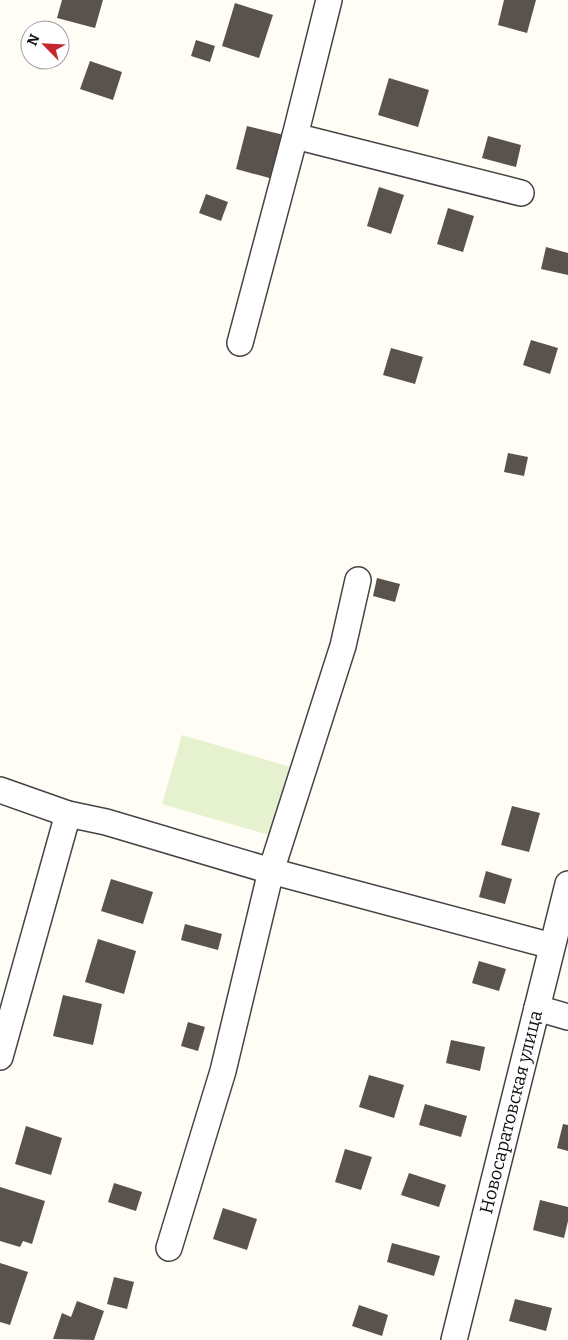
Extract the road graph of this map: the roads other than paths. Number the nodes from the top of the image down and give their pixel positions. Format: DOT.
graph roads {
  1 [pos="330,0"];
  2 [pos="295,136"];
  3 [pos="521,192"];
  4 [pos="240,343"];
  5 [pos="358,580"];
  6 [pos="0,790"];
  7 [pos="68,814"];
  8 [pos="271,871"];
  9 [pos="568,884"];
  10 [pos="552,946"];
  11 [pos="537,1008"];
  12 [pos="568,1017"];
  13 [pos="0,1057"];
  14 [pos="169,1248"];
  15 [pos="454,1340"];
  1 -- 2 [label="street"];
  2 -- 3 [label="street"];
  2 -- 4 [label="street"];
  5 -- 8 [label="street"];
  6 -- 7 [label="street"];
  7 -- 8 [label="street"];
  7 -- 13 [label="street"];
  8 -- 10 [label="street"];
  8 -- 14 [label="street"];
  9 -- 10 [label="street, Новосаратовская улица"];
  10 -- 11 [label="street, Новосаратовская улица"];
  11 -- 12 [label="street"];
  11 -- 15 [label="street, Новосаратовская улица"];
}
